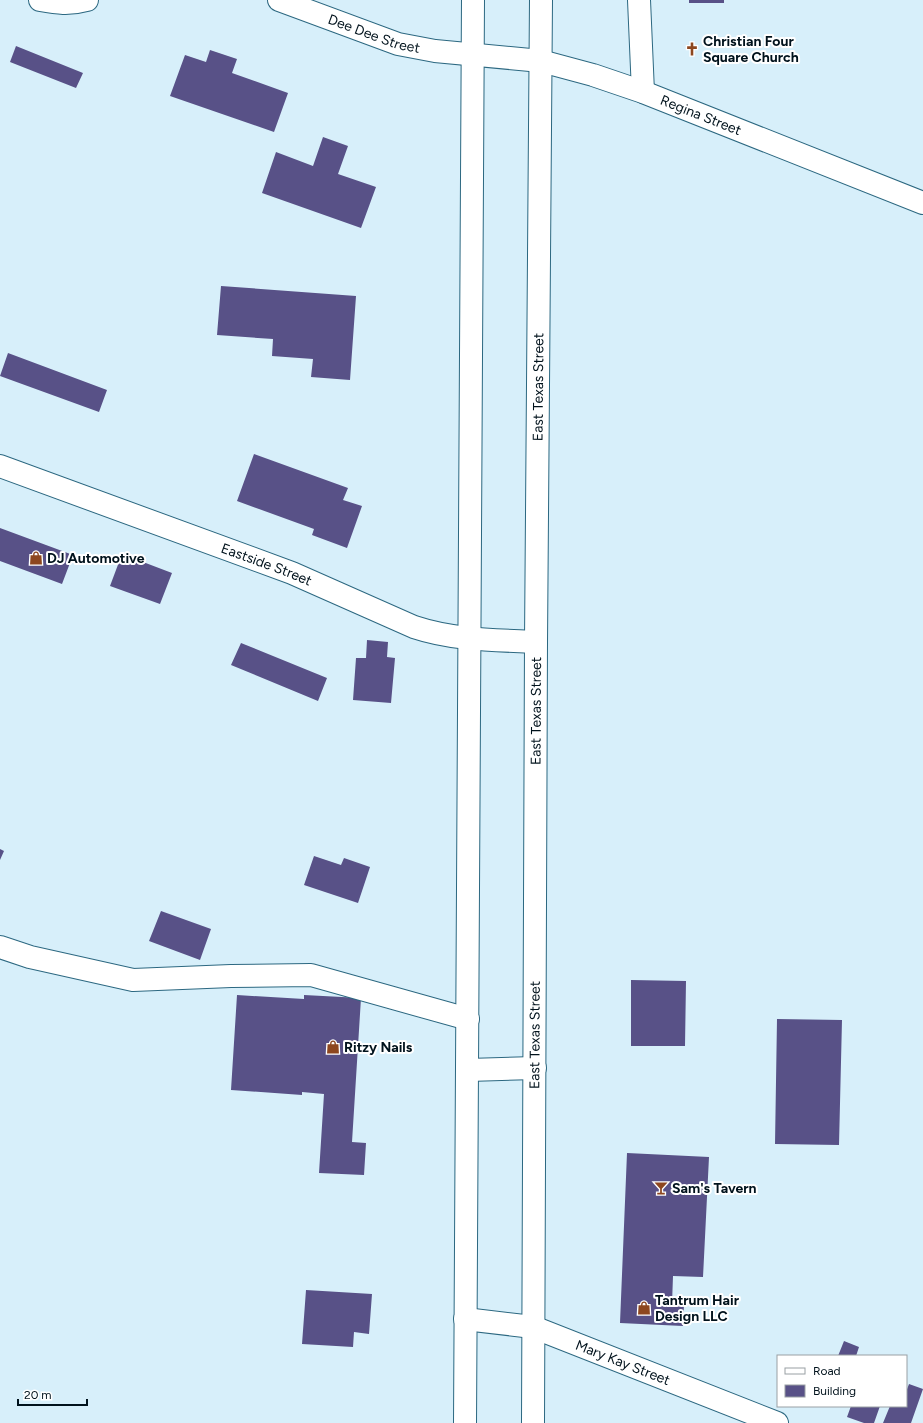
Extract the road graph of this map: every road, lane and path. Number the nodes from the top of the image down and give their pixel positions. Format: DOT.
graph roads {
  1 [pos="40,0"];
  2 [pos="87,0"];
  3 [pos="279,0"];
  4 [pos="473,0"];
  5 [pos="542,0"];
  6 [pos="639,0"];
  7 [pos="472,54"];
  8 [pos="541,62"];
  9 [pos="643,92"];
  10 [pos="923,203"];
  11 [pos="0,466"];
  12 [pos="469,639"];
  13 [pos="536,642"];
  14 [pos="0,947"];
  15 [pos="468,1019"];
  16 [pos="535,1068"];
  17 [pos="468,1070"];
  18 [pos="465,1319"];
  19 [pos="533,1327"];
  20 [pos="465,1423"];
  21 [pos="533,1423"];
  22 [pos="777,1423"];
  1 -- 2 [label="main road"];
  3 -- 7 [label="main road, Dee Dee Street"];
  4 -- 7 [label="main road"];
  5 -- 8 [label="main road, East Texas Street"];
  6 -- 9 [label="main road"];
  7 -- 8 [label="main road, Regina Street"];
  7 -- 12 [label="main road"];
  8 -- 9 [label="main road, Regina Street"];
  8 -- 13 [label="main road, East Texas Street"];
  9 -- 10 [label="main road, Regina Street"];
  11 -- 12 [label="main road, Eastside Street"];
  12 -- 13 [label="main road, Eastside Street"];
  12 -- 15 [label="main road"];
  13 -- 16 [label="main road, East Texas Street"];
  14 -- 15 [label="main road"];
  15 -- 17 [label="main road"];
  16 -- 17 [label="main road"];
  16 -- 19 [label="main road, East Texas Street"];
  17 -- 18 [label="main road"];
  18 -- 19 [label="main road, Mary Kay Street"];
  18 -- 20 [label="main road"];
  19 -- 21 [label="main road, East Texas Street"];
  19 -- 22 [label="main road, Mary Kay Street"];
}
